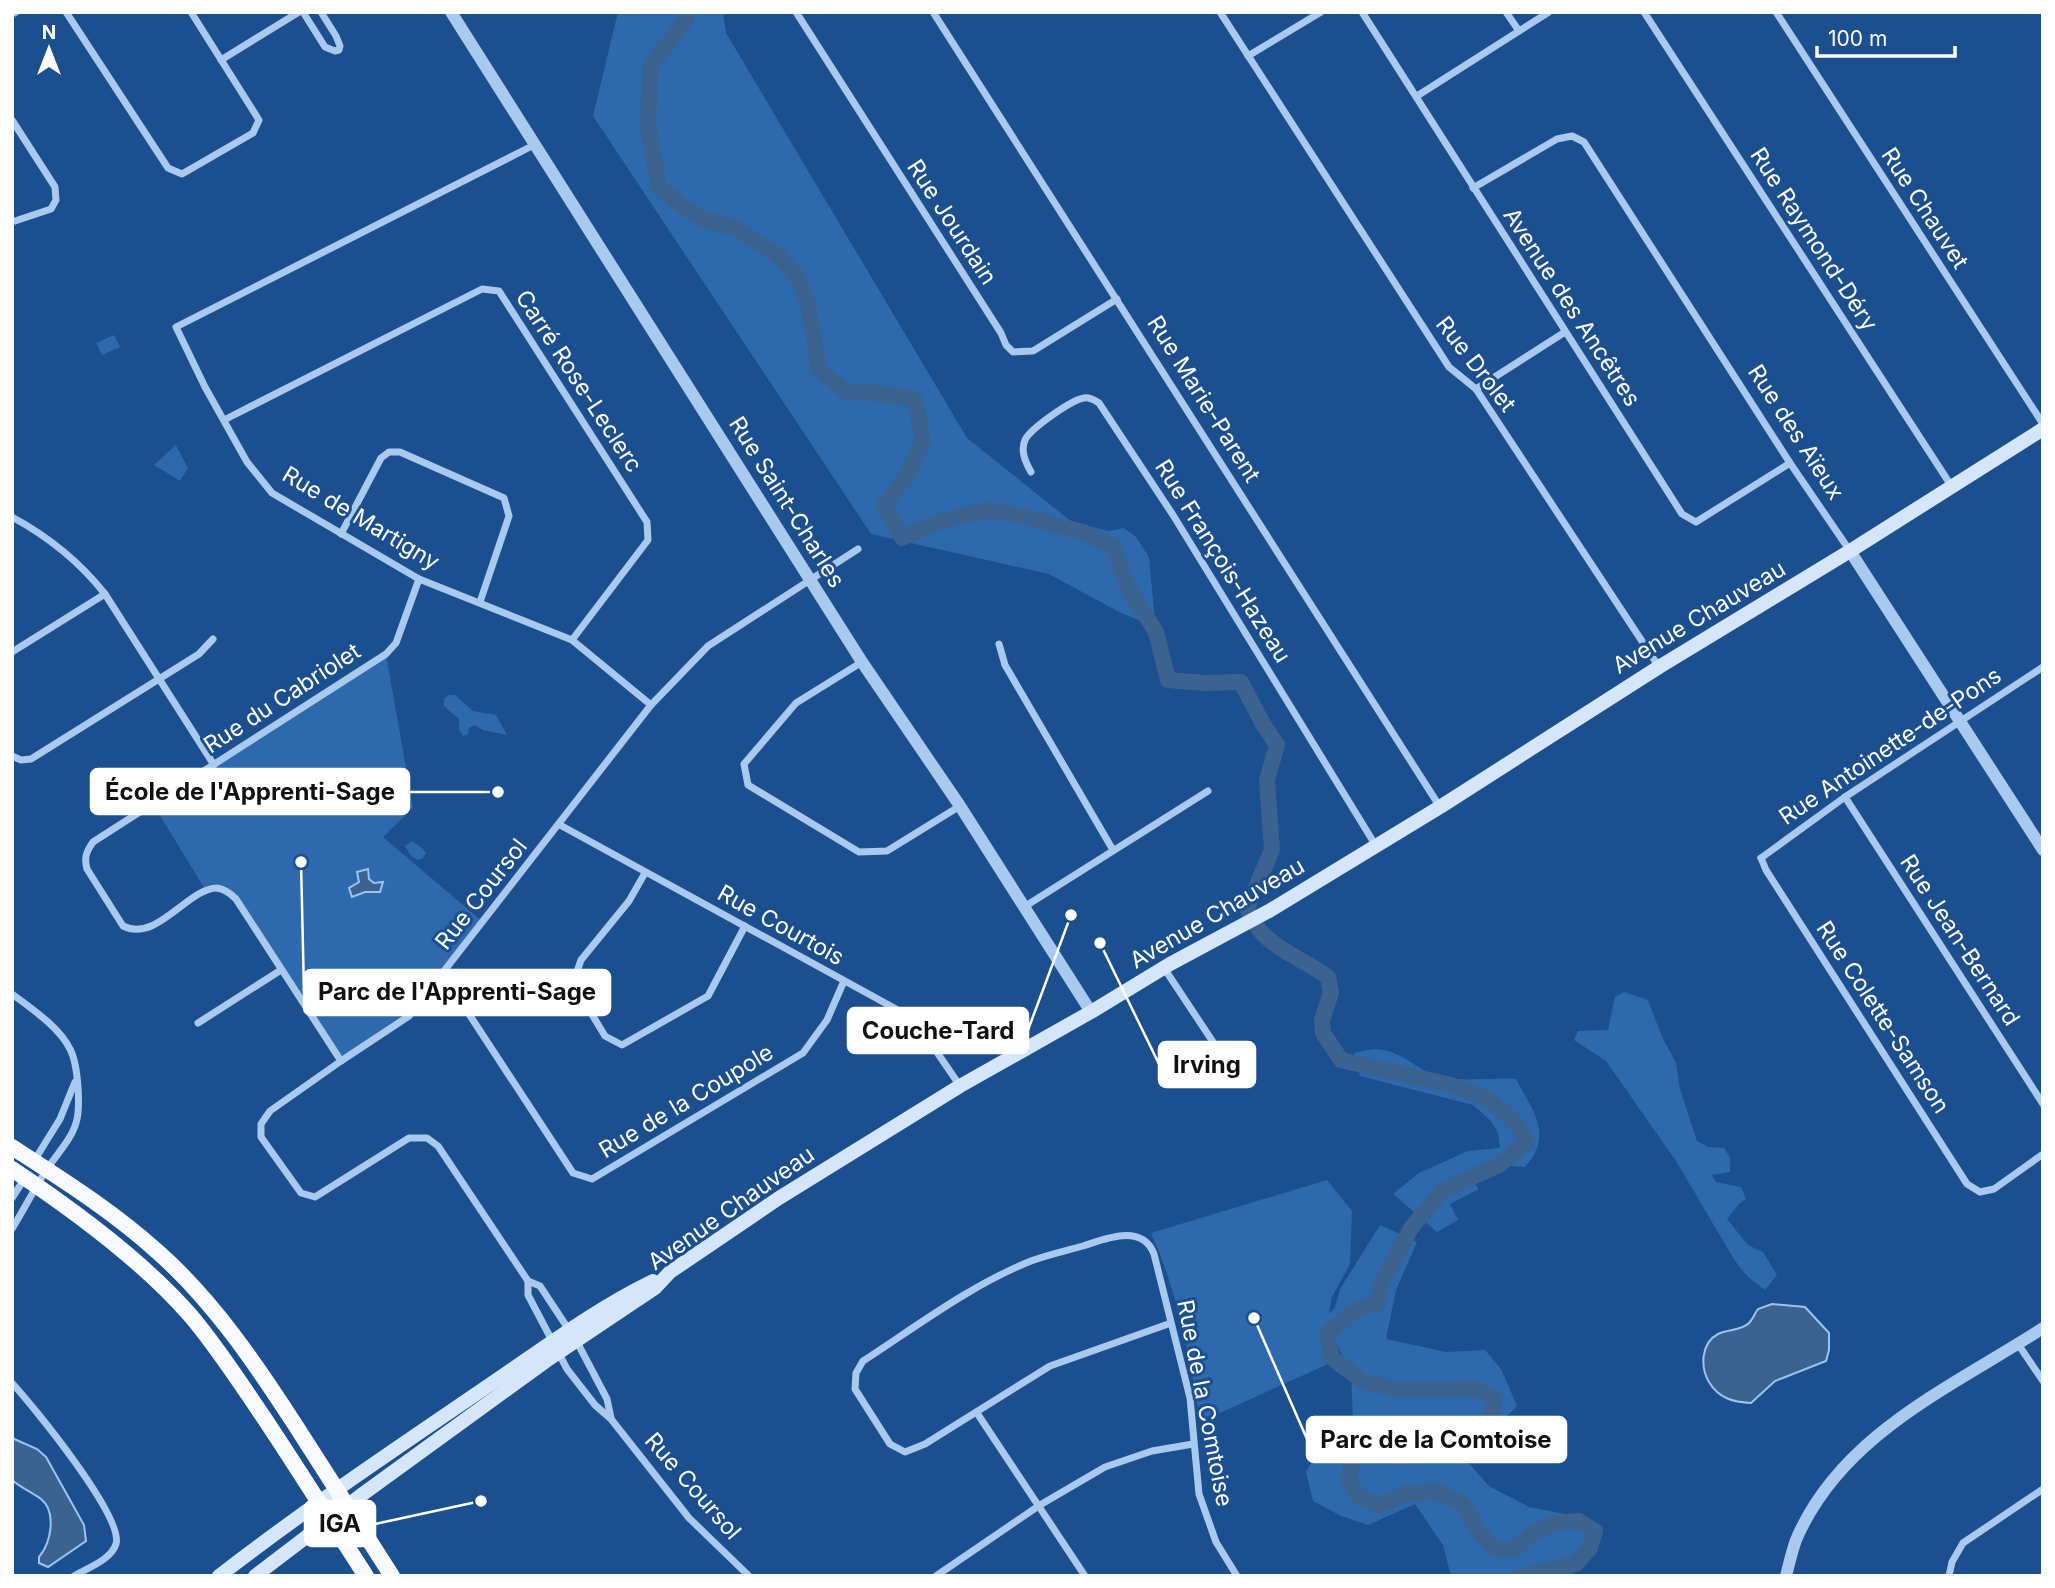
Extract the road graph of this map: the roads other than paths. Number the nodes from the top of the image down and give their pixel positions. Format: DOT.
graph roads {
  1 [pos="66,12"];
  2 [pos="191,12"];
  3 [pos="301,12"];
  4 [pos="321,12"];
  5 [pos="451,12"];
  6 [pos="796,12"];
  7 [pos="933,12"];
  8 [pos="1220,12"];
  9 [pos="1321,12"];
  10 [pos="1362,12"];
  11 [pos="1506,12"];
  12 [pos="1549,12"];
  13 [pos="1644,12"];
  14 [pos="1776,12"];
  15 [pos="1519,32"];
  16 [pos="1248,56"];
  17 [pos="221,60"];
  18 [pos="1417,96"];
  19 [pos="12,120"];
  20 [pos="534,145"];
  21 [pos="1473,188"];
  22 [pos="12,222"];
  23 [pos="1117,299"];
  24 [pos="1565,332"];
  25 [pos="1476,389"];
  26 [pos="224,420"];
  27 [pos="2043,424"];
  28 [pos="2043,429"];
  29 [pos="1790,463"];
  30 [pos="1031,472"];
  31 [pos="1952,488"];
  32 [pos="12,517"];
  33 [pos="341,534"];
  34 [pos="858,549"];
  35 [pos="1850,551"];
  36 [pos="419,579"];
  37 [pos="812,579"];
  38 [pos="105,594"];
  39 [pos="480,602"];
  40 [pos="213,639"];
  41 [pos="572,640"];
  42 [pos="999,644"];
  43 [pos="12,652"];
  44 [pos="862,662"];
  45 [pos="1659,667"];
  46 [pos="2043,667"];
  47 [pos="160,677"];
  48 [pos="651,705"];
  49 [pos="1960,722"];
  50 [pos="12,756"];
  51 [pos="214,765"];
  52 [pos="1208,791"];
  53 [pos="1845,797"];
  54 [pos="960,806"];
  55 [pos="1440,807"];
  56 [pos="560,825"];
  57 [pos="1376,847"];
  58 [pos="1113,850"];
  59 [pos="2043,850"];
  60 [pos="1760,858"];
  61 [pos="645,873"];
  62 [pos="1024,907"];
  63 [pos="745,926"];
  64 [pos="1164,968"];
  65 [pos="281,970"];
  66 [pos="436,981"];
  67 [pos="844,981"];
  68 [pos="12,994"];
  69 [pos="1091,1012"];
  70 [pos="198,1023"];
  71 [pos="1219,1051"];
  72 [pos="341,1061"];
  73 [pos="76,1081"];
  74 [pos="960,1086"];
  75 [pos="2043,1104"];
  76 [pos="12,1147"];
  77 [pos="2043,1154"];
  78 [pos="40,1165"];
  79 [pos="25,1178"];
  80 [pos="12,1198"];
  81 [pos="12,1229"];
  82 [pos="528,1281"];
  83 [pos="1171,1324"];
  84 [pos="2043,1328"];
  85 [pos="573,1335"];
  86 [pos="2018,1344"];
  87 [pos="555,1348"];
  88 [pos="2043,1381"];
  89 [pos="12,1383"];
  90 [pos="977,1413"];
  91 [pos="611,1419"];
  92 [pos="1193,1444"];
  93 [pos="336,1489"];
  94 [pos="2043,1489"];
  95 [pos="319,1501"];
  96 [pos="347,1506"];
  97 [pos="1040,1506"];
  98 [pos="330,1519"];
  99 [pos="74,1576"];
  100 [pos="219,1576"];
  101 [pos="255,1576"];
  102 [pos="366,1576"];
  103 [pos="392,1576"];
  104 [pos="749,1576"];
  105 [pos="936,1576"];
  106 [pos="1085,1576"];
  107 [pos="1237,1576"];
  108 [pos="1786,1576"];
  109 [pos="1949,1576"];
  1 -- 17 [label="street"];
  2 -- 17 [label="street"];
  3 -- 4 [label="street"];
  3 -- 17 [label="street"];
  5 -- 20 [label="street, Rue Saint-Charles"];
  6 -- 23 [label="street, Rue Jourdain"];
  7 -- 23 [label="street, Rue Marie-Parent"];
  8 -- 16 [label="street, Rue Drolet"];
  9 -- 16 [label="street"];
  10 -- 18 [label="street, Avenue des Ancêtres"];
  11 -- 15 [label="street"];
  12 -- 15 [label="street"];
  13 -- 31 [label="street, Rue Raymond-Déry"];
  14 -- 27 [label="street, Rue Chauvet"];
  15 -- 18 [label="street"];
  16 -- 25 [label="street, Rue Drolet"];
  18 -- 21 [label="street, Avenue des Ancêtres"];
  19 -- 22 [label="street"];
  20 -- 26 [label="street, Rue de Martigny"];
  20 -- 37 [label="street, Rue Saint-Charles"];
  21 -- 24 [label="street, Avenue des Ancêtres"];
  21 -- 29 [label="street, Rue des Aïeux"];
  23 -- 55 [label="street, Rue Marie-Parent"];
  24 -- 25 [label="street"];
  24 -- 29 [label="street, Avenue des Ancêtres"];
  25 -- 45 [label="street, Rue Drolet"];
  26 -- 33 [label="street, Rue de Martigny"];
  26 -- 41 [label="street, Carré Rose-Leclerc"];
  28 -- 31 [label="main road, Avenue Chauveau"];
  29 -- 35 [label="street, Rue des Aïeux"];
  30 -- 57 [label="street, Rue François-Hazeau"];
  31 -- 35 [label="main road, Avenue Chauveau"];
  32 -- 38 [label="street"];
  33 -- 36 [label="street, Rue de Martigny"];
  33 -- 39 [label="street"];
  34 -- 37 [label="street, Rue Coursol"];
  35 -- 45 [label="main road, Avenue Chauveau"];
  35 -- 49 [label="street, Rue des Aïeux"];
  36 -- 39 [label="street, Rue de Martigny"];
  36 -- 51 [label="street, Rue du Cabriolet"];
  37 -- 44 [label="street, Rue Saint-Charles"];
  37 -- 48 [label="street, Rue Coursol"];
  38 -- 43 [label="street"];
  38 -- 47 [label="street"];
  39 -- 41 [label="street, Rue de Martigny"];
  40 -- 47 [label="street"];
  41 -- 48 [label="street, Rue de Martigny"];
  42 -- 58 [label="street"];
  44 -- 54 [label="street, Rue Saint-Charles"];
  44 -- 54 [label="street"];
  45 -- 55 [label="main road, Avenue Chauveau"];
  46 -- 49 [label="street, Rue Antoinette-de-Pons"];
  47 -- 50 [label="street"];
  47 -- 51 [label="street"];
  48 -- 56 [label="street, Rue Coursol"];
  49 -- 53 [label="street, Rue Antoinette-de-Pons"];
  49 -- 59 [label="street, Rue des Aïeux"];
  51 -- 65 [label="street, Rue du Cabriolet"];
  52 -- 58 [label="street"];
  53 -- 60 [label="street, Rue Antoinette-de-Pons"];
  53 -- 75 [label="street, Rue Jean-Bernard"];
  54 -- 62 [label="street, Rue Saint-Charles"];
  55 -- 57 [label="main road, Avenue Chauveau"];
  56 -- 61 [label="street, Rue Courtois"];
  56 -- 66 [label="street, Rue Coursol"];
  57 -- 64 [label="main road, Avenue Chauveau"];
  58 -- 62 [label="street"];
  60 -- 77 [label="street, Rue Colette-Samson"];
  61 -- 63 [label="street, Rue Courtois"];
  61 -- 63 [label="street"];
  62 -- 69 [label="street, Rue Saint-Charles"];
  63 -- 67 [label="street, Rue Courtois"];
  64 -- 69 [label="main road, Avenue Chauveau"];
  64 -- 71 [label="street"];
  65 -- 70 [label="street"];
  65 -- 72 [label="street, Rue du Cabriolet"];
  66 -- 67 [label="street, Rue de la Coupole"];
  66 -- 72 [label="street, Rue Coursol"];
  67 -- 74 [label="street, Rue Courtois"];
  68 -- 73 [label="street"];
  69 -- 74 [label="main road, Avenue Chauveau"];
  72 -- 82 [label="street, Rue Coursol"];
  73 -- 78 [label="street"];
  73 -- 78 [label="street"];
  74 -- 85 [label="main road, Avenue Chauveau"];
  76 -- 78 [label="highway"];
  78 -- 79 [label="street"];
  78 -- 79 [label="street"];
  78 -- 93 [label="highway"];
  79 -- 80 [label="street"];
  79 -- 81 [label="street"];
  79 -- 95 [label="highway"];
  82 -- 85 [label="street, Rue Coursol"];
  82 -- 87 [label="street, Rue Coursol"];
  83 -- 90 [label="street"];
  83 -- 90 [label="street, Rue de la Comtoise"];
  83 -- 92 [label="street, Rue de la Comtoise"];
  84 -- 86 [label="street"];
  85 -- 87 [label="main road, Avenue Chauveau"];
  85 -- 91 [label="street, Rue Coursol"];
  86 -- 88 [label="street"];
  86 -- 108 [label="street"];
  87 -- 91 [label="street, Rue Coursol"];
  87 -- 93 [label="main road"];
  87 -- 96 [label="main road"];
  89 -- 99 [label="street"];
  90 -- 97 [label="street"];
  91 -- 104 [label="street, Rue Coursol"];
  92 -- 97 [label="street"];
  92 -- 107 [label="street, Rue de la Comtoise"];
  93 -- 95 [label="main road"];
  93 -- 96 [label="highway"];
  94 -- 109 [label="street"];
  95 -- 98 [label="highway"];
  95 -- 100 [label="main road"];
  96 -- 98 [label="main road"];
  96 -- 103 [label="highway"];
  97 -- 105 [label="street"];
  97 -- 106 [label="street"];
  98 -- 101 [label="main road"];
  98 -- 102 [label="highway"];
}
